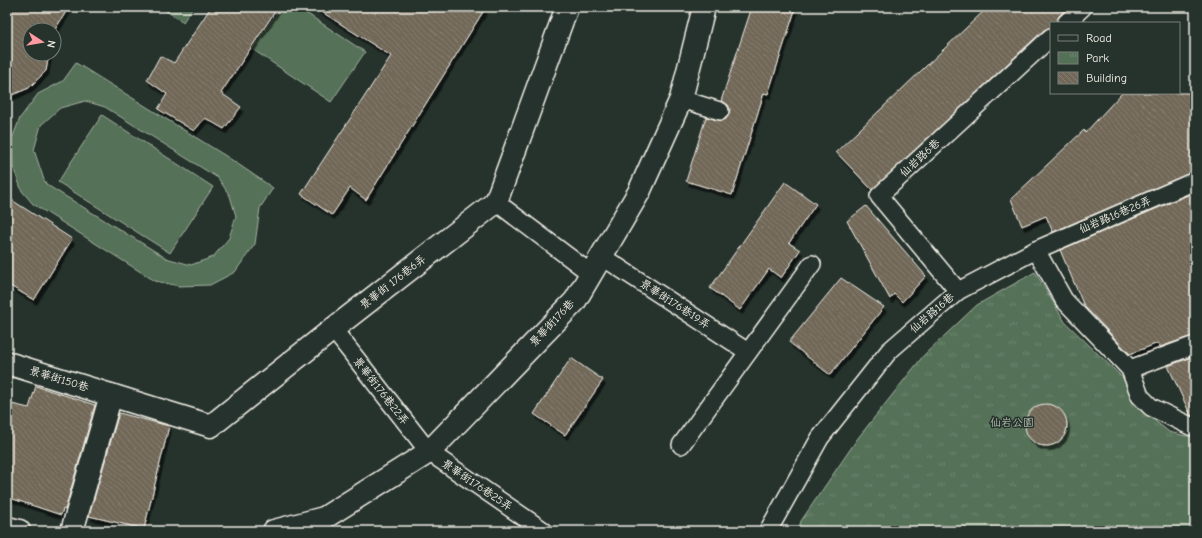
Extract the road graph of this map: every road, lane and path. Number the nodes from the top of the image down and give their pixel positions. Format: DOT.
graph roads {
  1 [pos="567,7"];
  2 [pos="704,7"];
  3 [pos="1083,7"];
  4 [pos="1067,22"];
  5 [pos="1050,38"];
  6 [pos="681,99"];
  7 [pos="720,111"];
  8 [pos="1195,181"];
  9 [pos="496,202"];
  10 [pos="1036,250"];
  11 [pos="812,264"];
  12 [pos="596,265"];
  13 [pos="958,291"];
  14 [pos="332,329"];
  15 [pos="1195,345"];
  16 [pos="748,352"];
  17 [pos="7,363"];
  18 [pos="1130,369"];
  19 [pos="111,395"];
  20 [pos="1195,425"];
  21 [pos="681,445"];
  22 [pos="429,452"];
  23 [pos="7,528"];
  24 [pos="20,531"];
  25 [pos="72,531"];
  26 [pos="274,531"];
  27 [pos="544,531"];
  28 [pos="768,531"];
  1 -- 9 [label="street"];
  2 -- 6 [label="street, 景華街176巷"];
  3 -- 4 [label="lane"];
  5 -- 13 [label="lane, 仙岩路6巷"];
  6 -- 7 [label="lane"];
  6 -- 12 [label="street, 景華街176巷"];
  8 -- 10 [label="lane, 仙岩路16巷26弄"];
  9 -- 12 [label="lane, 景華街176巷19弄"];
  9 -- 14 [label="street, 景華街 176巷6弄"];
  10 -- 13 [label="lane, 仙岩路16巷"];
  10 -- 18 [label="lane"];
  11 -- 16 [label="lane"];
  12 -- 16 [label="lane, 景華街176巷19弄"];
  12 -- 22 [label="street, 景華街176巷"];
  13 -- 28 [label="lane, 仙岩路16巷"];
  14 -- 19 [label="street, 景華街 176巷6弄"];
  14 -- 22 [label="lane, 景華街176巷22弄"];
  15 -- 18 [label="lane"];
  16 -- 21 [label="lane"];
  17 -- 19 [label="street, 景華街150巷"];
  18 -- 20 [label="lane"];
  19 -- 25 [label="street"];
  22 -- 26 [label="street, 景華街176巷"];
  22 -- 27 [label="lane, 景華街176巷25弄"];
  23 -- 24 [label="street"];
}
